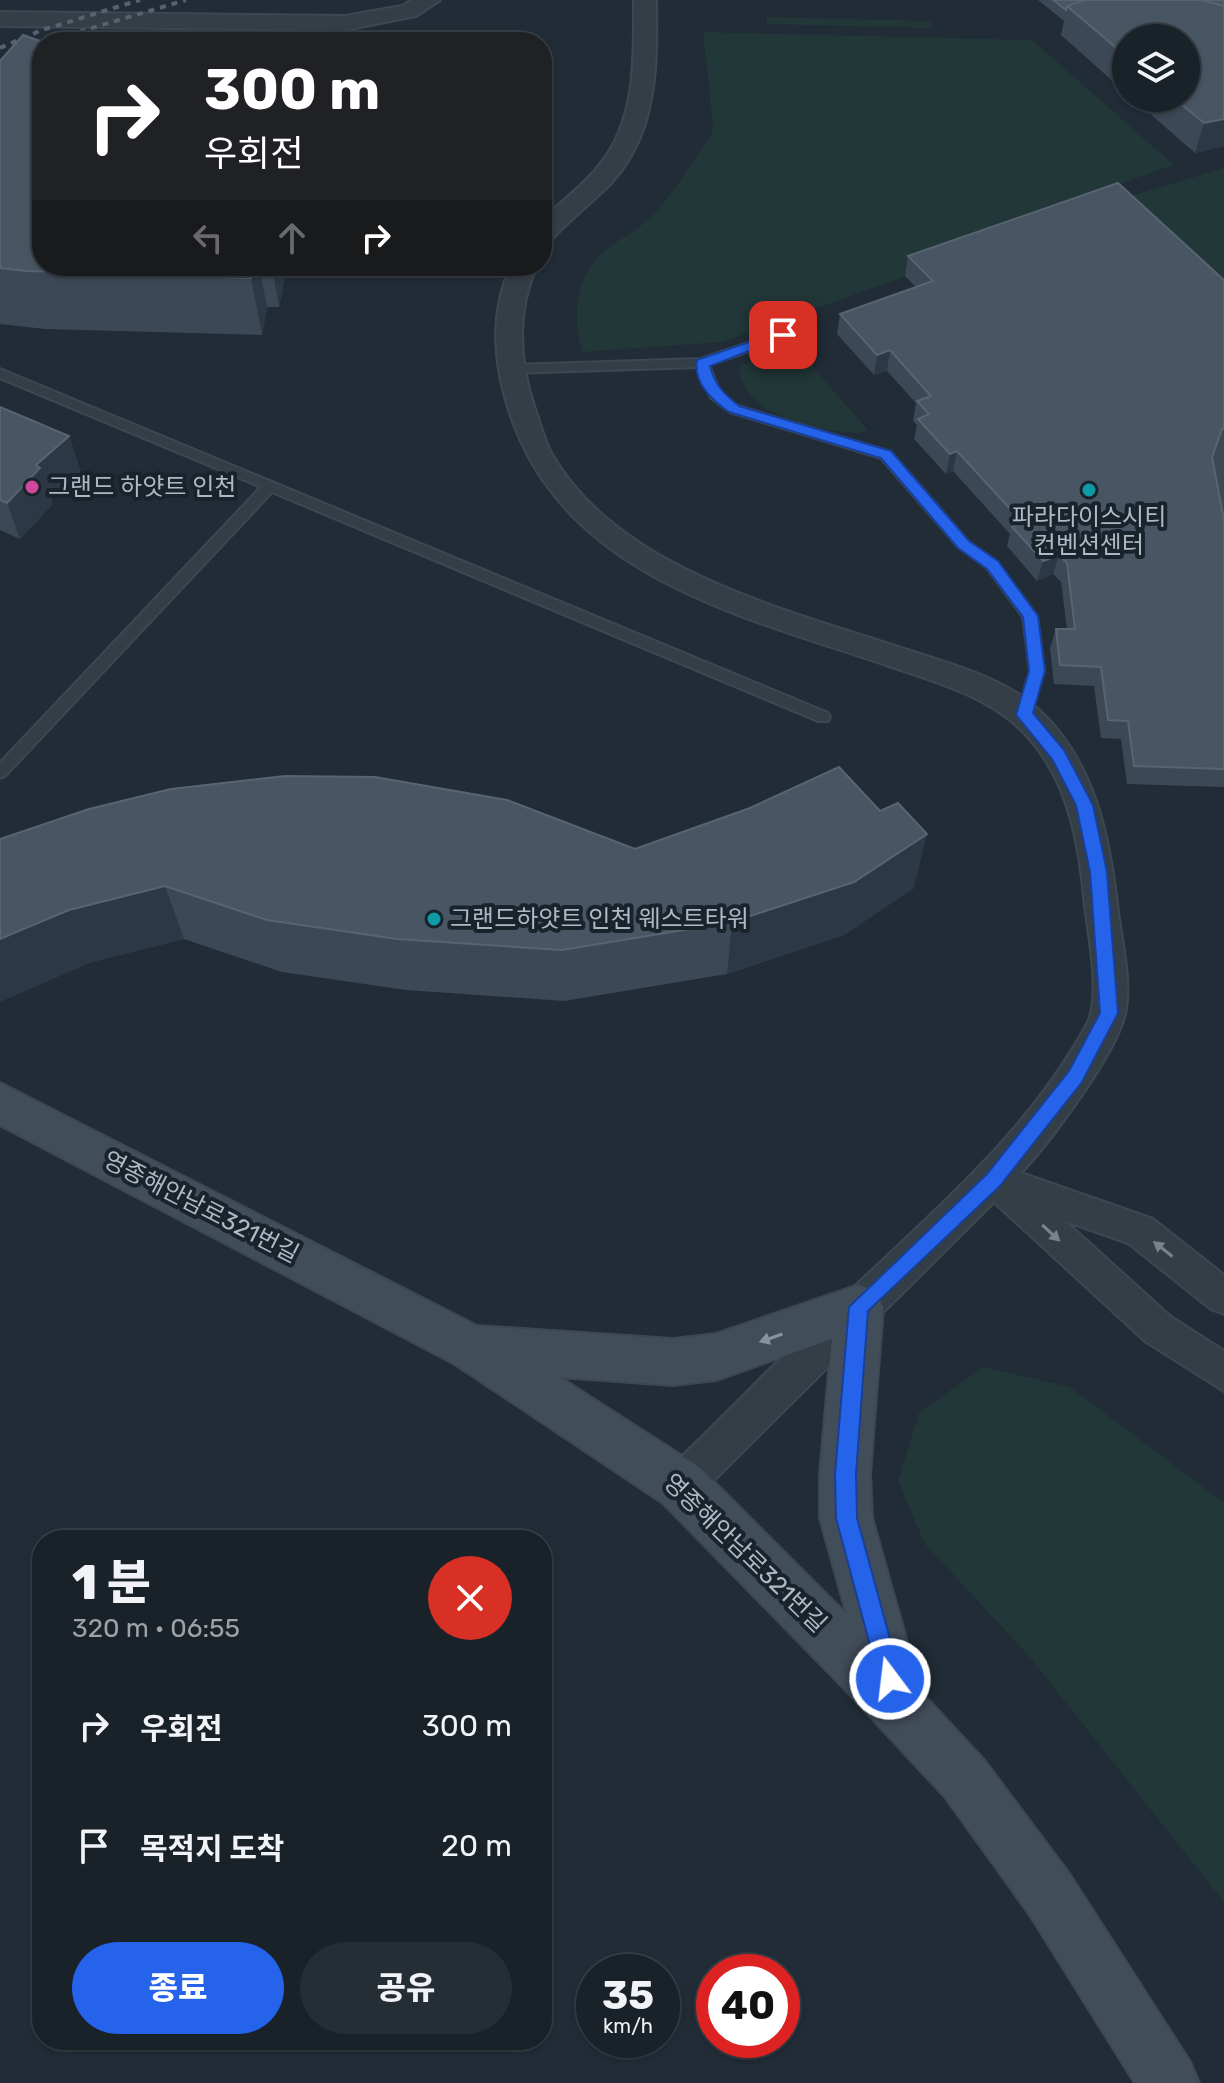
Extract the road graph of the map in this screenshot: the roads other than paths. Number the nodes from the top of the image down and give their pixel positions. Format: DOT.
graph roads {
  1 [pos="429,0"];
  2 [pos="645,0"];
  3 [pos="0,19"];
  4 [pos="552,225"];
  5 [pos="518,276"];
  6 [pos="783,335"];
  7 [pos="702,363"];
  8 [pos="512,369"];
  9 [pos="0,373"];
  10 [pos="269,487"];
  11 [pos="1024,715"];
  12 [pos="823,717"];
  13 [pos="0,772"];
  14 [pos="0,1103"];
  15 [pos="994,1180"];
  16 [pos="1224,1297"];
  17 [pos="859,1307"];
  18 [pos="472,1348"];
  19 [pos="1224,1373"];
  20 [pos="681,1485"];
  21 [pos="898,1705"];
  22 [pos="1133,2022"];
  23 [pos="1169,2083"];
  24 [pos="1179,2083"];
  1 -- 3 [label="street"];
  2 -- 4 [label="street"];
  5 -- 8 [label="street"];
  6 -- 7 [label="lane"];
  7 -- 8 [label="lane"];
  7 -- 11 [label="lane"];
  8 -- 11 [label="street"];
  9 -- 10 [label="lane"];
  10 -- 12 [label="lane"];
  10 -- 13 [label="lane"];
  11 -- 15 [label="street"];
  14 -- 18 [label="street, 영종해안남로321번길"];
  16 -- 15 [label="street, one-way"];
  15 -- 17 [label="street"];
  15 -- 19 [label="street, one-way"];
  17 -- 18 [label="street, one-way"];
  17 -- 20 [label="street"];
  17 -- 21 [label="street"];
  18 -- 20 [label="street, 영종해안남로321번길"];
  20 -- 21 [label="street, 영종해안남로321번길"];
  21 -- 22 [label="street, 영종해안남로321번길"];
  22 -- 23 [label="street, 영종해안남로321번길"];
  22 -- 24 [label="street"];
}
